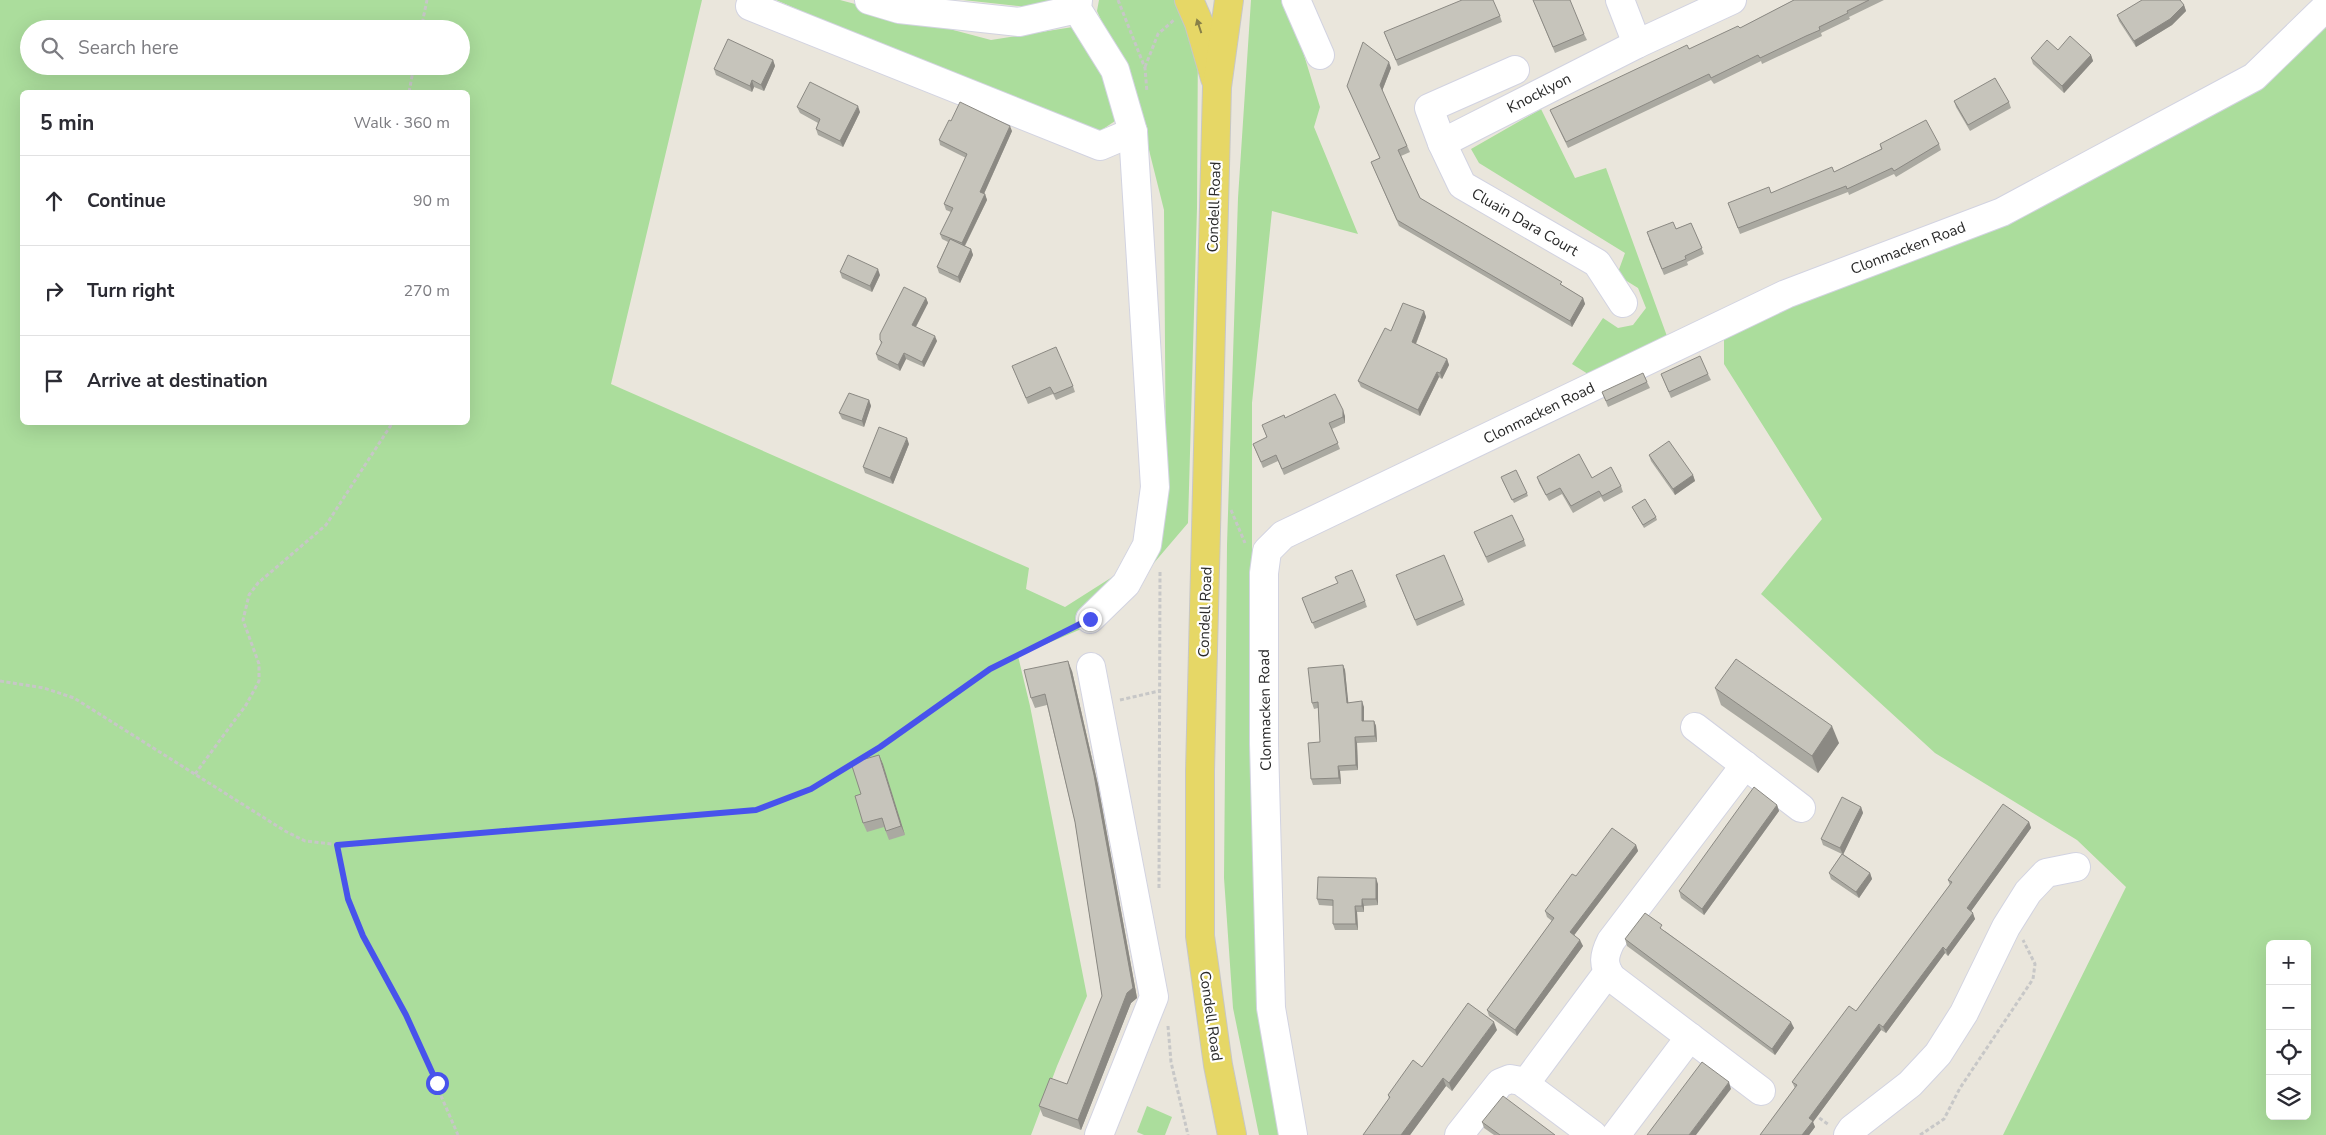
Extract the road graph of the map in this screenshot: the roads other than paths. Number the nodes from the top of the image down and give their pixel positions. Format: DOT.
graph roads {
  1 [pos="869,0"];
  2 [pos="1229,0"];
  3 [pos="1296,0"];
  4 [pos="1620,0"];
  5 [pos="1732,0"];
  6 [pos="1077,5"];
  7 [pos="750,6"];
  8 [pos="2326,7"];
  9 [pos="1182,9"];
  10 [pos="1637,44"];
  11 [pos="1320,55"];
  12 [pos="1515,70"];
  13 [pos="1217,87"];
  14 [pos="1133,132"];
  15 [pos="1442,143"];
  16 [pos="1622,303"];
  17 [pos="1090,619"];
  18 [pos="1091,667"];
  19 [pos="1694,727"];
  20 [pos="1745,765"];
  21 [pos="1801,808"];
  22 [pos="2076,866"];
  23 [pos="1608,972"];
  24 [pos="1690,1037"];
  25 [pos="1525,1084"];
  26 [pos="1761,1091"];
  27 [pos="1842,1133"];
  28 [pos="1099,1135"];
  29 [pos="1232,1135"];
  30 [pos="1293,1135"];
  31 [pos="1459,1135"];
  32 [pos="1593,1135"];
  33 [pos="1616,1135"];
  1 -- 6 [label="street"];
  2 -- 13 [label="main road"];
  3 -- 11 [label="street"];
  4 -- 10 [label="street"];
  5 -- 10 [label="street, Knocklyon"];
  6 -- 14 [label="street"];
  7 -- 14 [label="street"];
  8 -- 30 [label="street, Clonmacken Road"];
  13 -- 9 [label="main road, one-way"];
  10 -- 15 [label="street, Knocklyon"];
  12 -- 15 [label="street, Cluain Dara Court"];
  13 -- 29 [label="main road, Condell Road"];
  14 -- 17 [label="street"];
  15 -- 16 [label="street, Cluain Dara Court"];
  18 -- 28 [label="street"];
  19 -- 20 [label="street"];
  20 -- 21 [label="street"];
  20 -- 23 [label="street"];
  22 -- 27 [label="street"];
  23 -- 24 [label="street"];
  23 -- 25 [label="street"];
  24 -- 26 [label="street"];
  24 -- 33 [label="street"];
  25 -- 31 [label="street"];
  25 -- 32 [label="street"];
}
